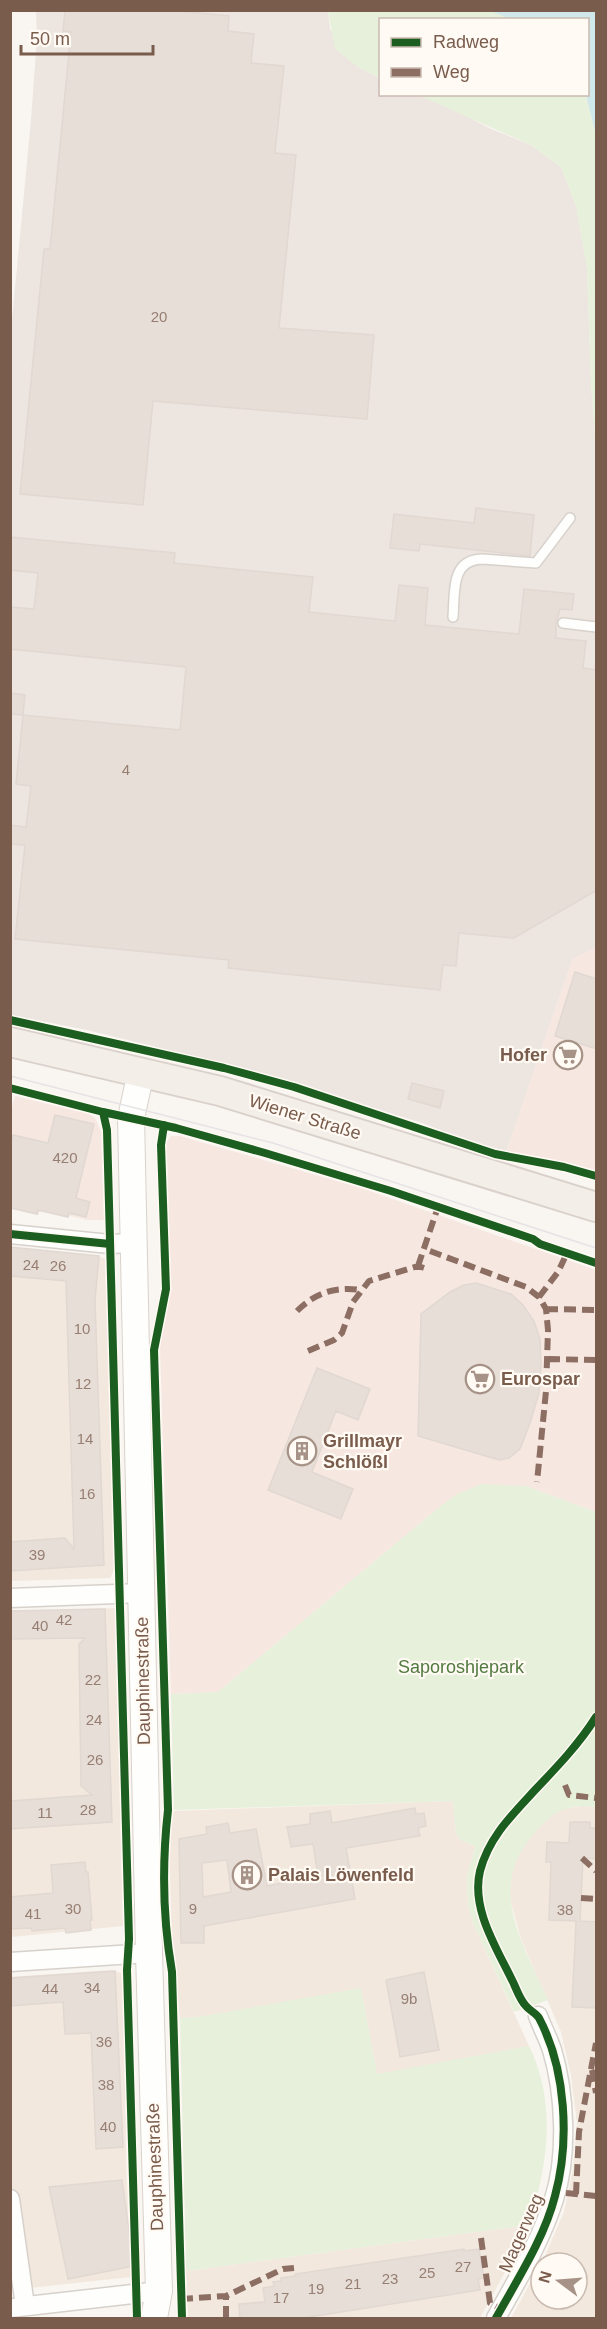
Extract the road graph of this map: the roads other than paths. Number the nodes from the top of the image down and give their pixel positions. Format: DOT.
graph roads {
  1 [pos="570,518"];
  2 [pos="453,617"];
  3 [pos="563,623"];
  4 [pos="597,627"];
  5 [pos="10,1042"];
  6 [pos="141,1072"];
  7 [pos="597,1207"];
  8 [pos="10,1234"];
  9 [pos="134,1243"];
  10 [pos="142,1593"];
  11 [pos="10,1598"];
  12 [pos="149,1953"];
  13 [pos="10,1962"];
  14 [pos="538,2016"];
  15 [pos="10,2199"];
  16 [pos="159,2291"];
  17 [pos="18,2307"];
  18 [pos="154,2319"];
  19 [pos="169,2319"];
  20 [pos="496,2319"];
  1 -- 2 [label="lane"];
  3 -- 4 [label="lane"];
  5 -- 6 [label="main road, Wiener Straße"];
  6 -- 7 [label="main road, Wiener Straße"];
  6 -- 9 [label="main road, Dauphinestraße"];
  8 -- 9 [label="street"];
  9 -- 10 [label="main road, Dauphinestraße"];
  10 -- 11 [label="street"];
  10 -- 12 [label="main road, Dauphinestraße"];
  12 -- 13 [label="street"];
  12 -- 16 [label="main road, Dauphinestraße"];
  14 -- 20 [label="street, Magerweg"];
  15 -- 17 [label="street"];
  16 -- 17 [label="street"];
  16 -- 18 [label="main road, Dauphinestraße"];
  16 -- 19 [label="main road, Dauphinestraße"];
}
